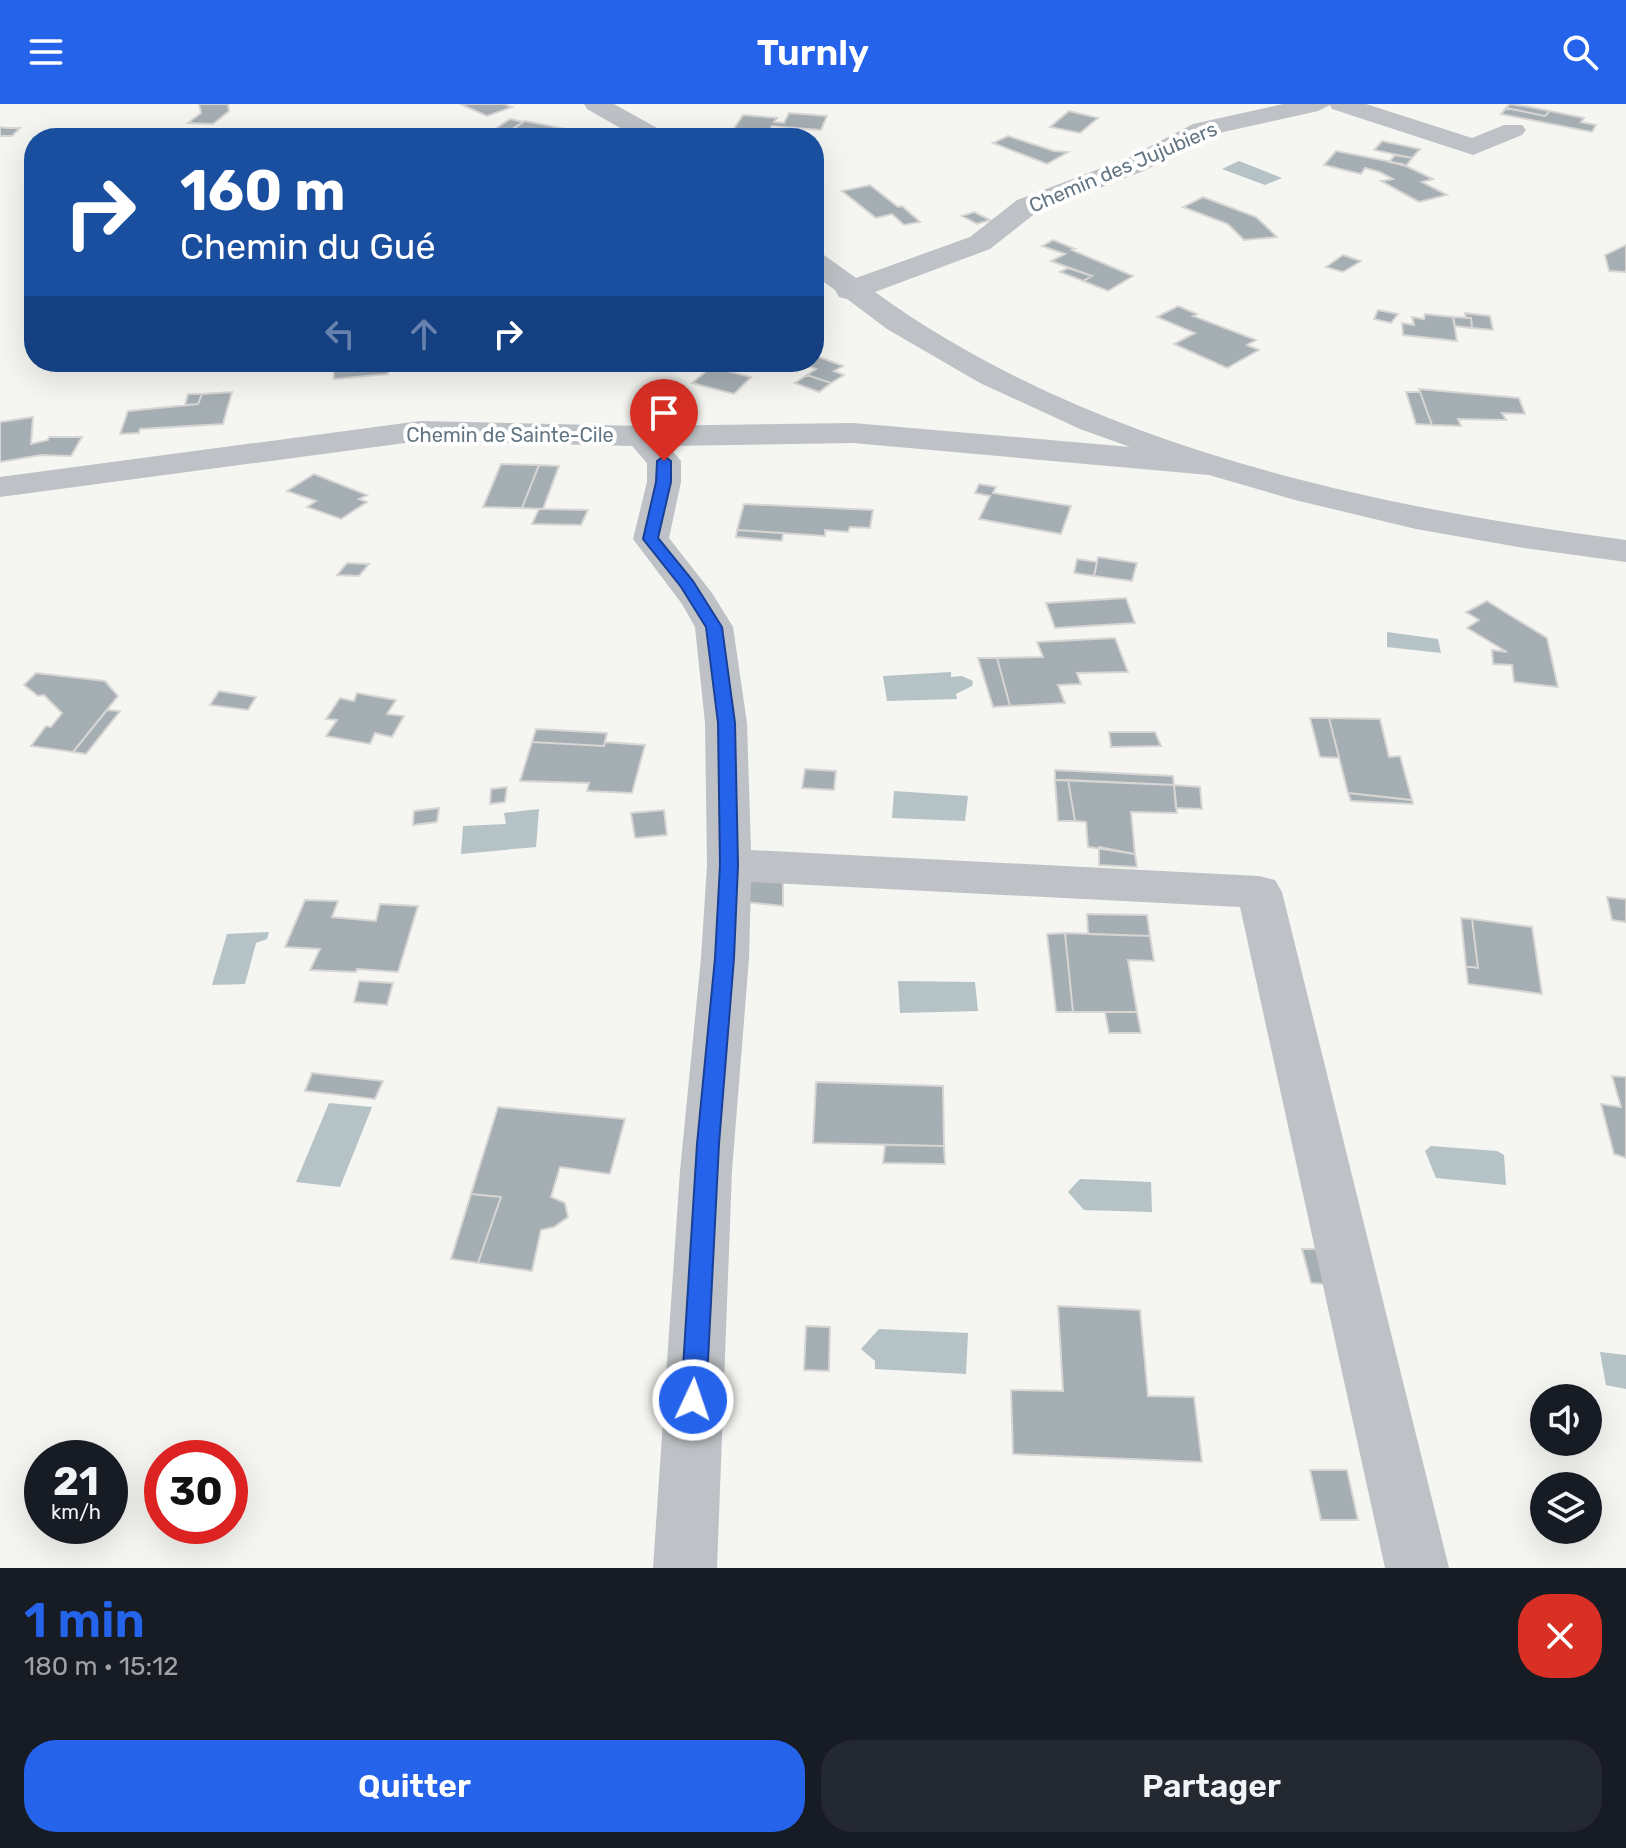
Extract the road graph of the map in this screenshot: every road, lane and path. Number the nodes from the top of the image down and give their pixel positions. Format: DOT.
graph roads {
  1 [pos="596,104"];
  2 [pos="1341,104"];
  3 [pos="1312,105"];
  4 [pos="639,128"];
  5 [pos="1513,130"];
  6 [pos="1354,134"];
  7 [pos="824,270"];
  8 [pos="849,291"];
  9 [pos="641,436"];
  10 [pos="1215,465"];
  11 [pos="0,487"];
  12 [pos="1626,551"];
  13 [pos="729,865"];
  14 [pos="685,1568"];
  15 [pos="1417,1568"];
  1 -- 4 [label="street"];
  2 -- 5 [label="street"];
  3 -- 6 [label="street"];
  3 -- 8 [label="street, Chemin des Jujubiers"];
  7 -- 8 [label="street"];
  8 -- 10 [label="street"];
  9 -- 10 [label="street, Chemin de Sainte-Cile"];
  9 -- 11 [label="street, Chemin de Sainte-Cile"];
  9 -- 13 [label="street"];
  10 -- 12 [label="street"];
  13 -- 14 [label="street"];
  13 -- 15 [label="street"];
}
